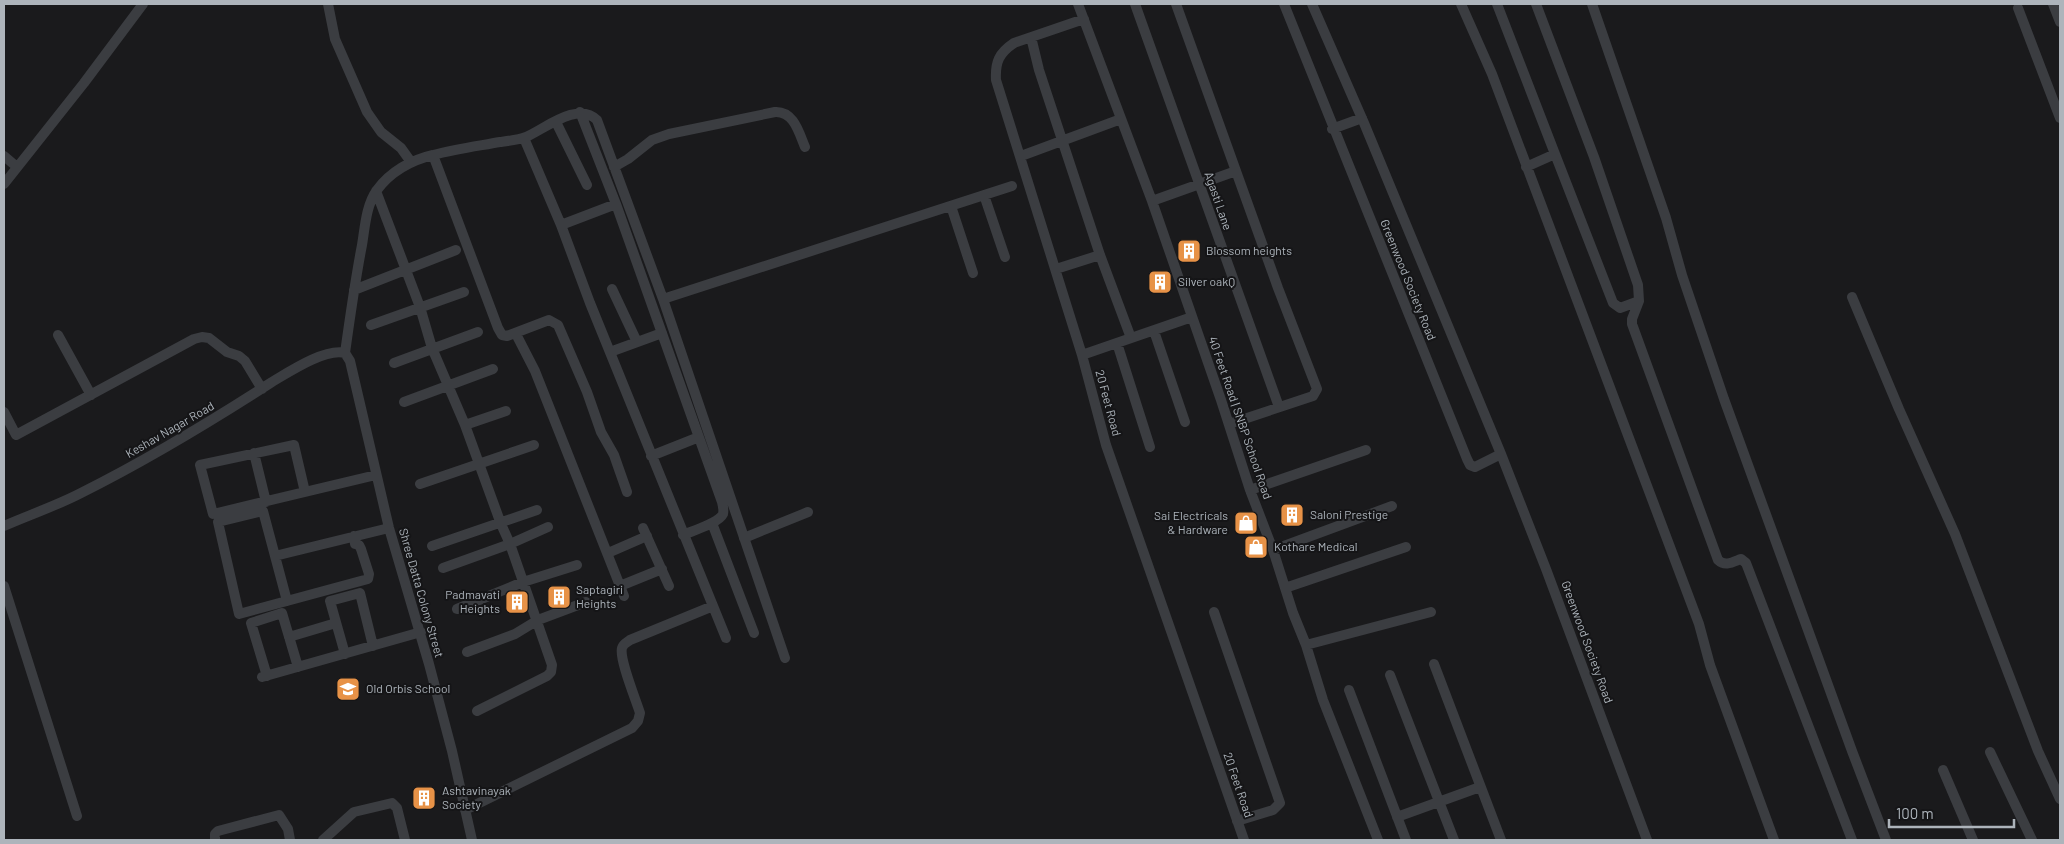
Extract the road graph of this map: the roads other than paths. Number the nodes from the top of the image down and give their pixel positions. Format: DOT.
graph roads {
  1 [pos="143,4"];
  2 [pos="328,4"];
  3 [pos="1078,4"];
  4 [pos="1136,4"];
  5 [pos="1176,4"];
  6 [pos="1284,4"];
  7 [pos="1312,4"];
  8 [pos="1461,4"];
  9 [pos="1497,4"];
  10 [pos="1536,4"];
  11 [pos="1592,4"];
  12 [pos="2053,4"];
  13 [pos="2018,8"];
  14 [pos="1084,19"];
  15 [pos="2060,22"];
  16 [pos="1030,37"];
  17 [pos="580,112"];
  18 [pos="1362,118"];
  19 [pos="2060,118"];
  20 [pos="1121,119"];
  21 [pos="556,122"];
  22 [pos="1332,129"];
  23 [pos="524,138"];
  24 [pos="1062,141"];
  25 [pos="805,147"];
  26 [pos="1555,154"];
  27 [pos="432,155"];
  28 [pos="4,156"];
  29 [pos="1020,156"];
  30 [pos="411,162"];
  31 [pos="17,167"];
  32 [pos="614,167"];
  33 [pos="1526,167"];
  34 [pos="1236,171"];
  35 [pos="4,184"];
  36 [pos="587,185"];
  37 [pos="1200,185"];
  38 [pos="1012,186"];
  39 [pos="376,191"];
  40 [pos="984,195"];
  41 [pos="1152,201"];
  42 [pos="616,204"];
  43 [pos="951,206"];
  44 [pos="561,225"];
  45 [pos="456,250"];
  46 [pos="1100,255"];
  47 [pos="1004,257"];
  48 [pos="1056,269"];
  49 [pos="406,270"];
  50 [pos="973,273"];
  51 [pos="612,289"];
  52 [pos="354,290"];
  53 [pos="464,292"];
  54 [pos="1852,297"];
  55 [pos="663,299"];
  56 [pos="1639,301"];
  57 [pos="420,307"];
  58 [pos="1192,317"];
  59 [pos="371,325"];
  60 [pos="1154,331"];
  61 [pos="478,332"];
  62 [pos="662,332"];
  63 [pos="516,334"];
  64 [pos="58,335"];
  65 [pos="1131,338"];
  66 [pos="637,342"];
  67 [pos="1118,343"];
  68 [pos="432,348"];
  69 [pos="610,352"];
  70 [pos="345,353"];
  71 [pos="1082,354"];
  72 [pos="394,363"];
  73 [pos="493,369"];
  74 [pos="449,386"];
  75 [pos="262,389"];
  76 [pos="90,395"];
  77 [pos="404,402"];
  78 [pos="1279,407"];
  79 [pos="506,411"];
  80 [pos="4,412"];
  81 [pos="1185,422"];
  82 [pos="1229,424"];
  83 [pos="465,425"];
  84 [pos="699,437"];
  85 [pos="534,445"];
  86 [pos="1150,447"];
  87 [pos="1366,450"];
  88 [pos="254,453"];
  89 [pos="1501,454"];
  90 [pos="652,456"];
  91 [pos="479,463"];
  92 [pos="376,476"];
  93 [pos="420,484"];
  94 [pos="1250,490"];
  95 [pos="305,492"];
  96 [pos="627,492"];
  97 [pos="266,502"];
  98 [pos="1392,506"];
  99 [pos="536,510"];
  100 [pos="808,512"];
  101 [pos="712,523"];
  102 [pos="501,524"];
  103 [pos="4,526"];
  104 [pos="548,527"];
  105 [pos="389,528"];
  106 [pos="683,535"];
  107 [pos="354,536"];
  108 [pos="744,538"];
  109 [pos="510,544"];
  110 [pos="432,546"];
  111 [pos="1406,547"];
  112 [pos="1273,550"];
  113 [pos="608,554"];
  114 [pos="275,556"];
  115 [pos="576,565"];
  116 [pos="443,568"];
  117 [pos="662,569"];
  118 [pos="524,582"];
  119 [pos="4,586"];
  120 [pos="620,586"];
  121 [pos="669,586"];
  122 [pos="1285,588"];
  123 [pos="624,596"];
  124 [pos="287,601"];
  125 [pos="586,602"];
  126 [pos="713,606"];
  127 [pos="457,609"];
  128 [pos="1214,612"];
  129 [pos="1431,612"];
  130 [pos="538,620"];
  131 [pos="336,624"];
  132 [pos="421,632"];
  133 [pos="754,633"];
  134 [pos="289,637"];
  135 [pos="726,638"];
  136 [pos="1306,645"];
  137 [pos="373,646"];
  138 [pos="467,652"];
  139 [pos="345,654"];
  140 [pos="785,658"];
  141 [pos="1434,664"];
  142 [pos="298,667"];
  143 [pos="1390,675"];
  144 [pos="1349,690"];
  145 [pos="477,711"];
  146 [pos="1990,752"];
  147 [pos="1943,770"];
  148 [pos="1480,787"];
  149 [pos="2060,799"];
  150 [pos="1439,802"];
  151 [pos="466,810"];
  152 [pos="77,816"];
  153 [pos="1397,817"];
  154 [pos="1237,821"];
  155 [pos="215,840"];
  156 [pos="290,840"];
  157 [pos="323,840"];
  158 [pos="405,840"];
  159 [pos="472,840"];
  160 [pos="1244,840"];
  161 [pos="1378,840"];
  162 [pos="1406,840"];
  163 [pos="1454,840"];
  164 [pos="1500,840"];
  165 [pos="1646,840"];
  166 [pos="1774,840"];
  167 [pos="1852,840"];
  168 [pos="1886,840"];
  169 [pos="1973,840"];
  170 [pos="2032,840"];
  1 -- 31 [label="street"];
  2 -- 30 [label="street"];
  3 -- 14 [label="street, 40 Feet Road | SNBP School Road"];
  4 -- 37 [label="street, Agasti Lane"];
  5 -- 34 [label="street"];
  6 -- 22 [label="street, Greenwood Society Road"];
  7 -- 18 [label="street, Greenwood Society Road"];
  8 -- 33 [label="street"];
  9 -- 26 [label="street"];
  10 -- 56 [label="street"];
  11 -- 168 [label="street"];
  12 -- 15 [label="street"];
  13 -- 19 [label="street"];
  14 -- 16 [label="street, 20 Feet Road"];
  14 -- 20 [label="street, 40 Feet Road | SNBP School Road"];
  16 -- 24 [label="street"];
  16 -- 29 [label="street, 20 Feet Road"];
  17 -- 21 [label="street"];
  17 -- 32 [label="street"];
  17 -- 42 [label="street"];
  18 -- 22 [label="street"];
  18 -- 89 [label="street, Greenwood Society Road"];
  20 -- 24 [label="street"];
  20 -- 41 [label="street, 40 Feet Road | SNBP School Road"];
  21 -- 23 [label="street"];
  21 -- 36 [label="street"];
  22 -- 89 [label="street, Greenwood Society Road"];
  23 -- 27 [label="street"];
  23 -- 44 [label="street"];
  24 -- 29 [label="street"];
  24 -- 46 [label="street"];
  25 -- 32 [label="street"];
  26 -- 33 [label="street"];
  26 -- 56 [label="street"];
  27 -- 30 [label="street"];
  27 -- 63 [label="street"];
  28 -- 31 [label="street"];
  29 -- 48 [label="street, 20 Feet Road"];
  30 -- 39 [label="street"];
  31 -- 35 [label="street"];
  32 -- 55 [label="street"];
  33 -- 166 [label="street"];
  34 -- 37 [label="street"];
  34 -- 78 [label="street"];
  37 -- 41 [label="street"];
  37 -- 78 [label="street, Agasti Lane"];
  38 -- 40 [label="street"];
  39 -- 49 [label="street"];
  39 -- 52 [label="street"];
  40 -- 43 [label="street"];
  40 -- 47 [label="street"];
  41 -- 58 [label="street, 40 Feet Road | SNBP School Road"];
  42 -- 44 [label="street"];
  42 -- 62 [label="street"];
  43 -- 50 [label="street"];
  43 -- 55 [label="street"];
  44 -- 69 [label="street"];
  45 -- 49 [label="street"];
  46 -- 48 [label="street"];
  46 -- 65 [label="street"];
  48 -- 71 [label="street, 20 Feet Road"];
  49 -- 52 [label="street"];
  49 -- 57 [label="street"];
  51 -- 66 [label="street"];
  52 -- 70 [label="street"];
  53 -- 57 [label="street"];
  54 -- 149 [label="street"];
  55 -- 108 [label="street"];
  56 -- 167 [label="street"];
  57 -- 59 [label="street"];
  57 -- 68 [label="street"];
  58 -- 60 [label="street"];
  58 -- 82 [label="street, 40 Feet Road | SNBP School Road"];
  60 -- 65 [label="street"];
  60 -- 81 [label="street"];
  61 -- 68 [label="street"];
  62 -- 66 [label="street"];
  62 -- 84 [label="street"];
  63 -- 96 [label="street"];
  63 -- 113 [label="street"];
  64 -- 76 [label="street"];
  65 -- 67 [label="street"];
  66 -- 69 [label="street"];
  67 -- 71 [label="street"];
  67 -- 86 [label="street"];
  68 -- 72 [label="street"];
  68 -- 74 [label="street"];
  69 -- 90 [label="street"];
  70 -- 75 [label="street, Keshav Nagar Road"];
  70 -- 92 [label="street, Shree Datta Colony Street"];
  71 -- 154 [label="street, 20 Feet Road"];
  73 -- 74 [label="street"];
  74 -- 77 [label="street"];
  74 -- 83 [label="street"];
  75 -- 76 [label="street"];
  75 -- 103 [label="street, Keshav Nagar Road"];
  76 -- 80 [label="street"];
  78 -- 82 [label="street"];
  79 -- 83 [label="street"];
  82 -- 94 [label="street, 40 Feet Road | SNBP School Road"];
  83 -- 91 [label="street"];
  84 -- 90 [label="street"];
  84 -- 101 [label="street"];
  85 -- 91 [label="street"];
  87 -- 94 [label="street"];
  88 -- 95 [label="street"];
  88 -- 97 [label="street"];
  88 -- 97 [label="street"];
  89 -- 165 [label="street, Greenwood Society Road"];
  90 -- 106 [label="street"];
  91 -- 93 [label="street"];
  91 -- 102 [label="street"];
  92 -- 95 [label="street"];
  92 -- 105 [label="street, Shree Datta Colony Street"];
  94 -- 112 [label="street, 40 Feet Road | SNBP School Road"];
  95 -- 97 [label="street"];
  98 -- 112 [label="street"];
  99 -- 102 [label="street"];
  100 -- 108 [label="street"];
  101 -- 106 [label="street"];
  101 -- 133 [label="street"];
  102 -- 109 [label="street"];
  102 -- 110 [label="street"];
  104 -- 109 [label="street"];
  105 -- 107 [label="street"];
  105 -- 132 [label="street, Shree Datta Colony Street"];
  106 -- 126 [label="street"];
  107 -- 114 [label="street"];
  107 -- 124 [label="street"];
  108 -- 140 [label="street"];
  109 -- 116 [label="street"];
  109 -- 118 [label="street"];
  111 -- 122 [label="street"];
  112 -- 122 [label="street, 40 Feet Road | SNBP School Road"];
  113 -- 117 [label="street"];
  113 -- 120 [label="street"];
  114 -- 124 [label="street"];
  114 -- 124 [label="street"];
  115 -- 118 [label="street"];
  117 -- 120 [label="street"];
  117 -- 121 [label="street"];
  118 -- 127 [label="street"];
  118 -- 130 [label="street"];
  119 -- 152 [label="street"];
  120 -- 123 [label="street"];
  122 -- 136 [label="street, 40 Feet Road | SNBP School Road"];
  125 -- 130 [label="street"];
  126 -- 135 [label="street"];
  126 -- 151 [label="street"];
  128 -- 154 [label="street"];
  129 -- 136 [label="street"];
  130 -- 138 [label="street"];
  130 -- 145 [label="street"];
  131 -- 134 [label="street"];
  131 -- 137 [label="street"];
  131 -- 139 [label="street"];
  132 -- 137 [label="street"];
  132 -- 151 [label="street, Shree Datta Colony Street"];
  134 -- 142 [label="street"];
  134 -- 142 [label="street"];
  136 -- 161 [label="street, 40 Feet Road | SNBP School Road"];
  137 -- 139 [label="street"];
  139 -- 142 [label="street"];
  141 -- 148 [label="street"];
  143 -- 150 [label="street"];
  144 -- 153 [label="street"];
  146 -- 170 [label="street"];
  147 -- 169 [label="street"];
  148 -- 150 [label="street"];
  148 -- 164 [label="street"];
  150 -- 153 [label="street"];
  150 -- 163 [label="street"];
  151 -- 159 [label="street, Shree Datta Colony Street"];
  153 -- 162 [label="street"];
  154 -- 160 [label="street, 20 Feet Road"];
  155 -- 156 [label="street"];
  157 -- 158 [label="street"];
}
